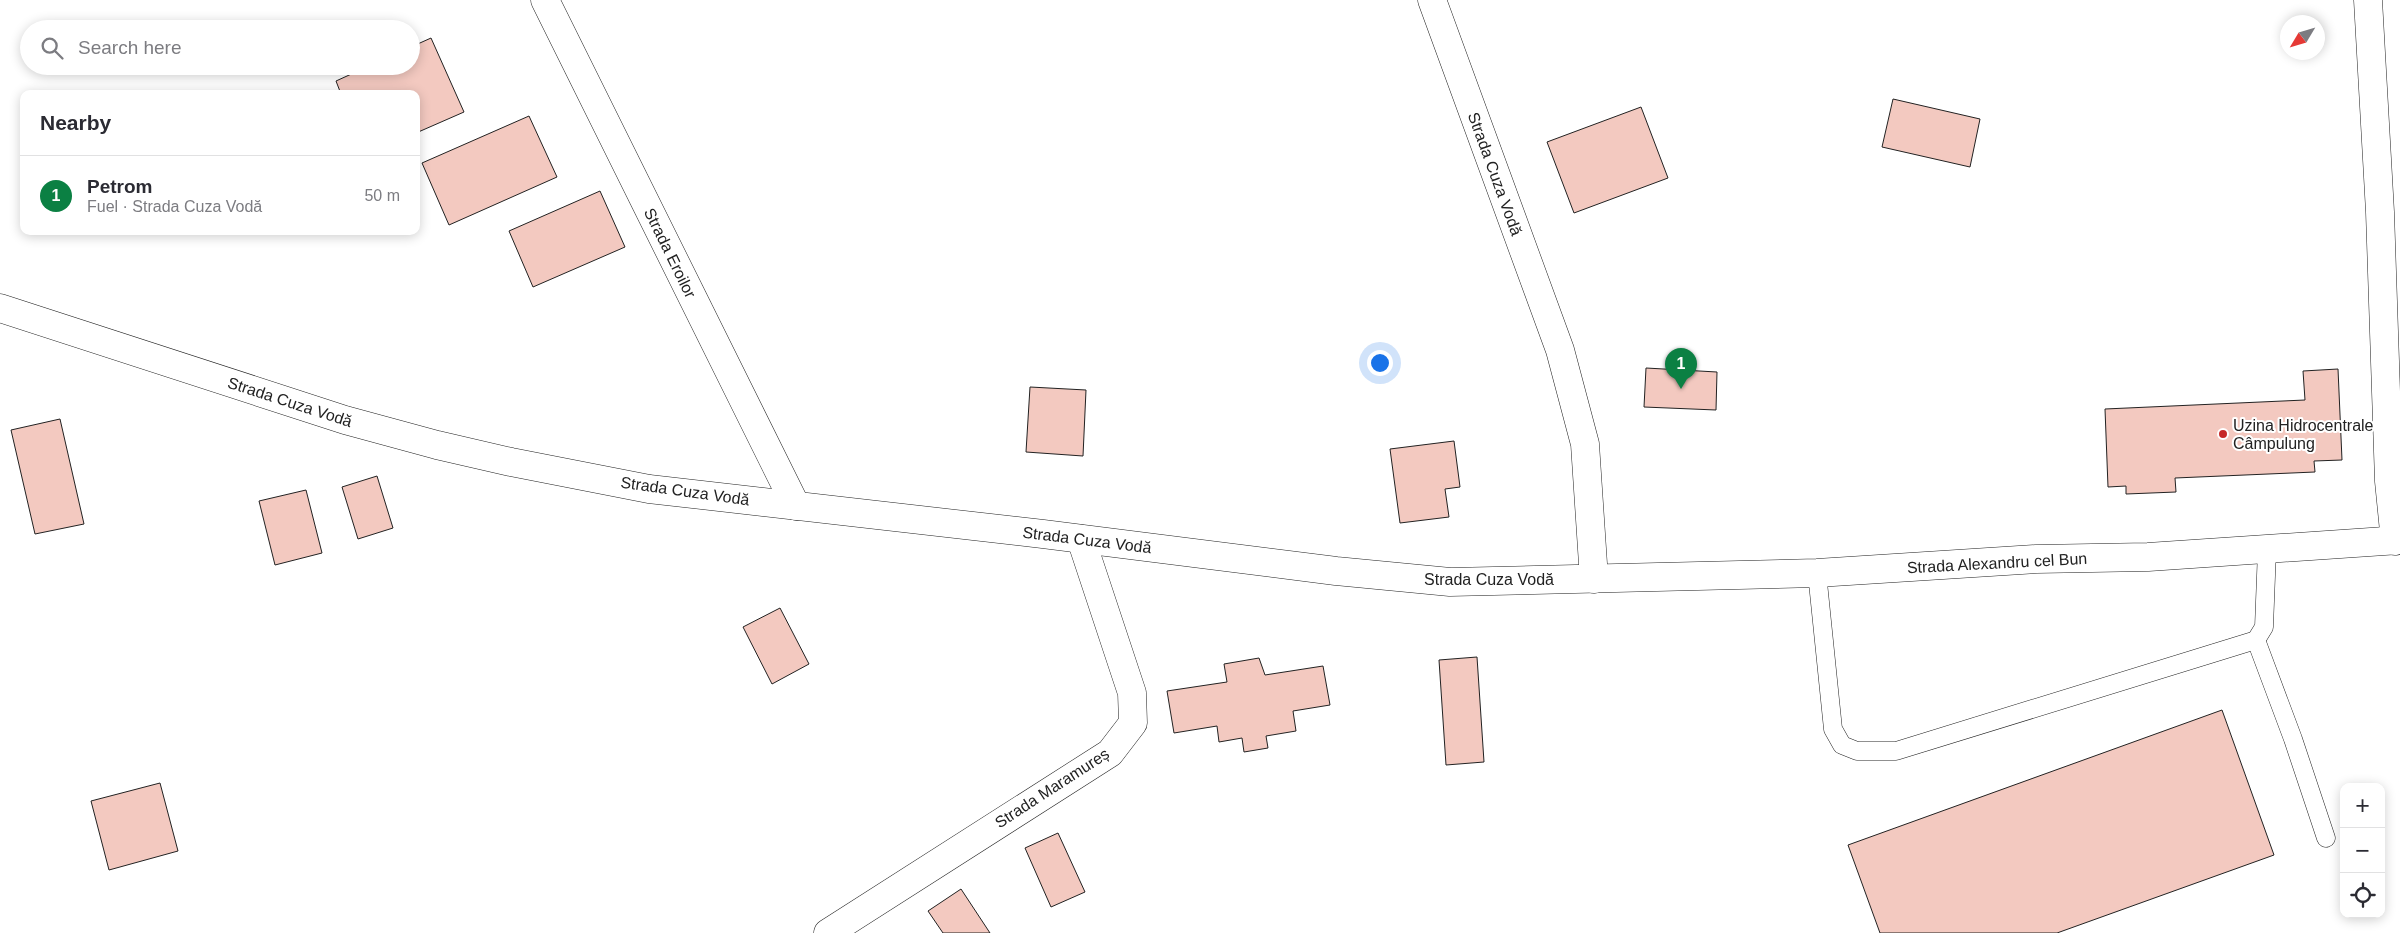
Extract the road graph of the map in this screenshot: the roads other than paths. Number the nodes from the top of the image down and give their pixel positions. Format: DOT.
graph roads {
  1 [pos="545,0"];
  2 [pos="1432,0"];
  3 [pos="2368,0"];
  4 [pos="0,308"];
  5 [pos="796,506"];
  6 [pos="1081,539"];
  7 [pos="2397,541"];
  8 [pos="2267,550"];
  9 [pos="1817,573"];
  10 [pos="1594,579"];
  11 [pos="2256,640"];
  12 [pos="2326,838"];
  13 [pos="828,933"];
  1 -- 5 [label="main road, Strada Eroilor"];
  2 -- 10 [label="main road, Strada Cuza Vodă"];
  3 -- 7 [label="main road"];
  4 -- 5 [label="main road, Strada Cuza Vodă"];
  5 -- 6 [label="main road, Strada Cuza Vodă"];
  6 -- 10 [label="main road, Strada Cuza Vodă"];
  6 -- 13 [label="main road, Strada Maramureș"];
  7 -- 8 [label="main road, Strada Alexandru cel Bun"];
  8 -- 9 [label="main road, Strada Alexandru cel Bun"];
  8 -- 11 [label="lane"];
  9 -- 10 [label="main road, Strada Alexandru cel Bun"];
  9 -- 11 [label="lane"];
  11 -- 12 [label="lane"];
}
